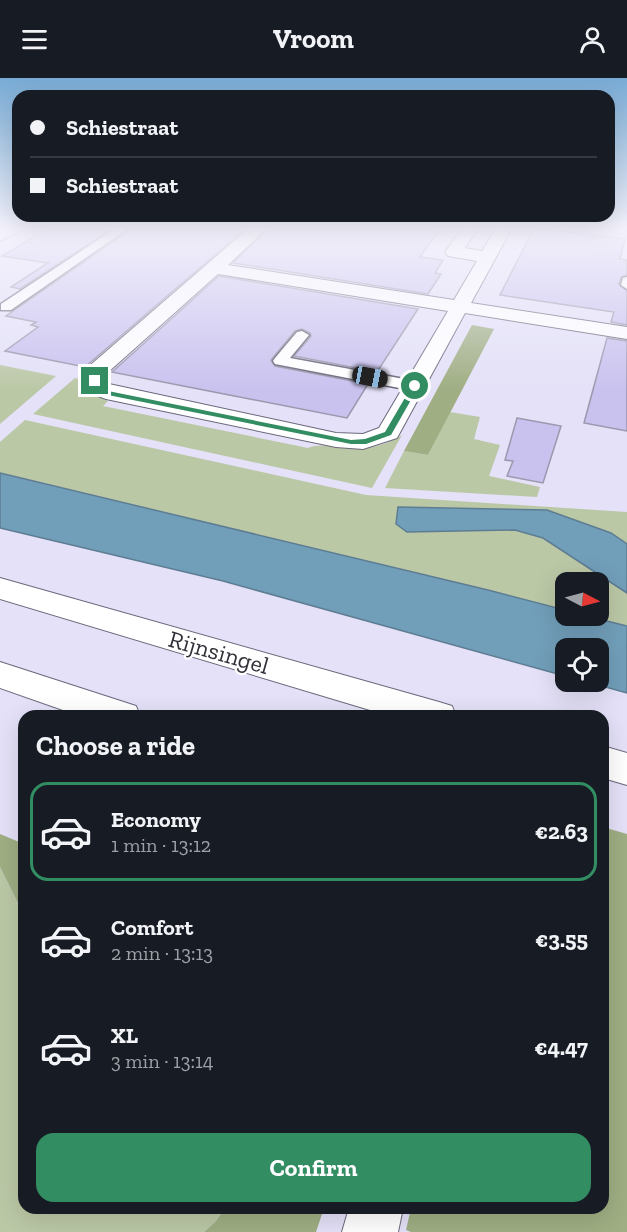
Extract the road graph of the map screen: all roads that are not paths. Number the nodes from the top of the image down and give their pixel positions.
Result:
1 (43, 282) edge
2 (198, 282) edge
3 (301, 282) edge
4 (473, 282) edge
5 (6, 307) dead end
6 (459, 307) junction
7 (627, 333) edge
8 (302, 335) dead end
9 (415, 386) junction
10 (0, 588) edge
11 (0, 675) edge
12 (105, 710) edge
13 (418, 710) edge
14 (609, 764) edge
15 (627, 769) edge
16 (374, 1214) edge
17 (369, 1232) edge

1 - 5 lane
2 - 9 street
3 - 6 street
4 - 6 street
6 - 7 street
6 - 9 street
8 - 9 lane
10 - 13 street, Rijnsingel
11 - 12 street
14 - 15 street
16 - 17 street

